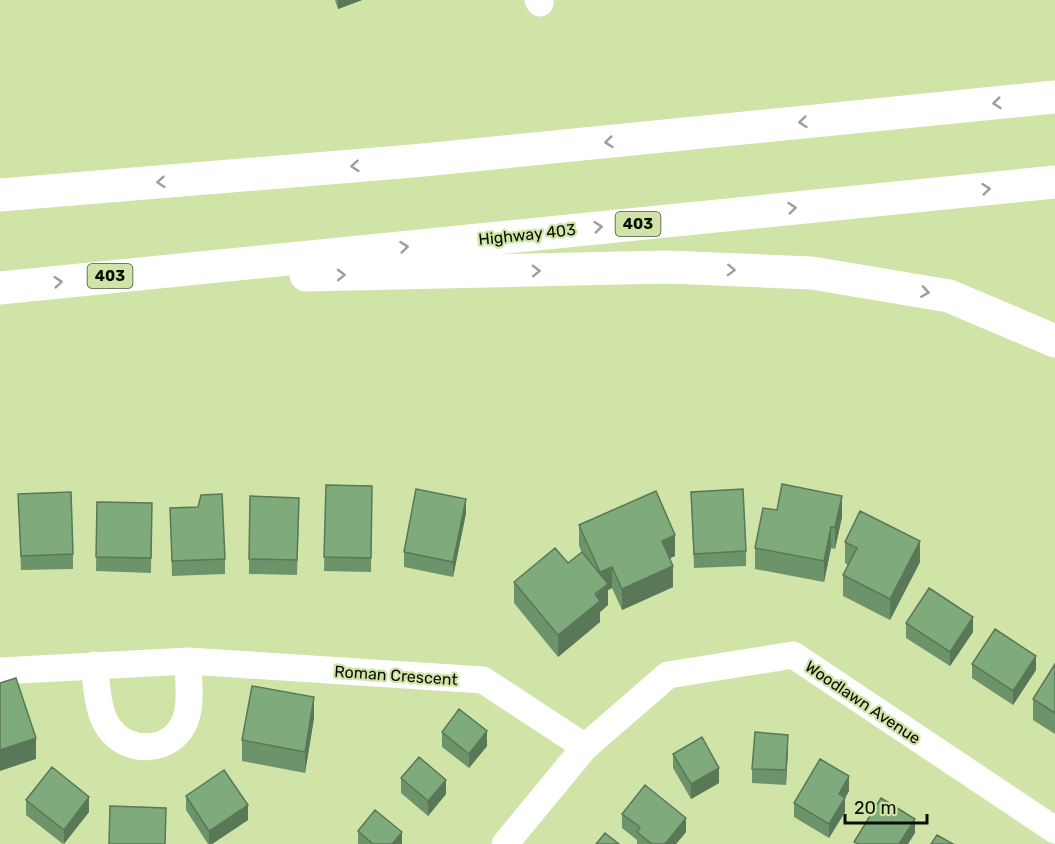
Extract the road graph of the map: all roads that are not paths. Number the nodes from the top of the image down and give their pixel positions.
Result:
1 (1055, 97) edge
2 (1055, 182) edge
3 (0, 195) edge
4 (221, 265) junction
5 (0, 288) edge
6 (1055, 341) edge
7 (188, 661) junction
8 (94, 665) junction
9 (0, 671) edge
10 (585, 747) junction
11 (1051, 834) edge
12 (505, 844) edge

1 -> 3 highway
4 -> 2 highway, Highway 403 / 403
5 -> 4 highway, Highway 403 / 403
4 -> 6 highway
7 - 8 street, Roman Crescent
7 - 8 street
7 - 10 street, Roman Crescent
8 - 9 street, Roman Crescent
10 - 11 street, Woodlawn Avenue
10 - 12 street, Woodlawn Avenue

